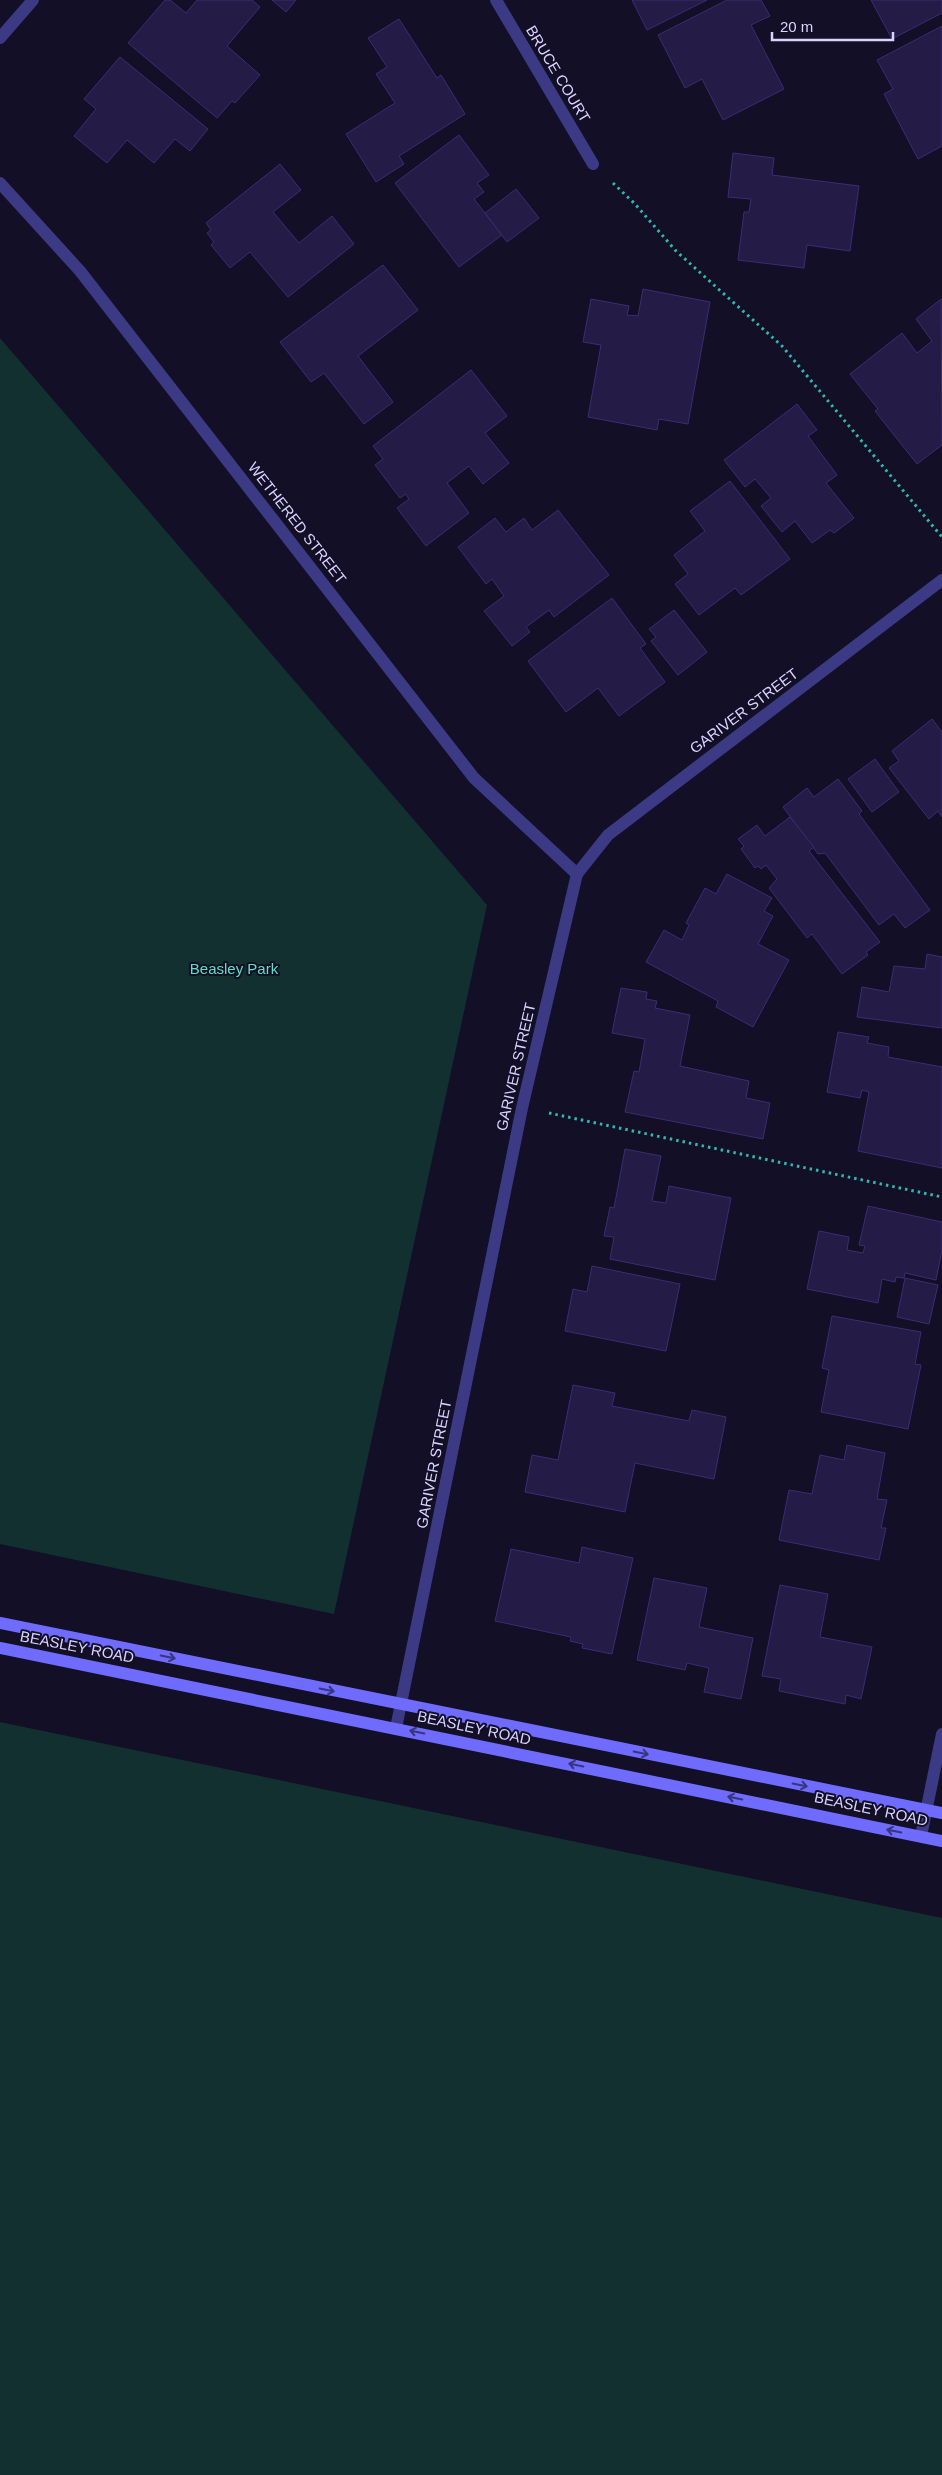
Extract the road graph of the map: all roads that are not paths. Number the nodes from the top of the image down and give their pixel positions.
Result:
1 (33, 0) edge
2 (496, 0) edge
3 (0, 38) edge
4 (593, 164) road end
5 (0, 183) edge
6 (942, 580) edge
7 (577, 874) junction
8 (0, 1622) edge
9 (0, 1648) edge
10 (401, 1705) junction
11 (396, 1728) junction
12 (942, 1734) edge
13 (926, 1810) junction
14 (942, 1813) edge
15 (921, 1836) junction
16 (942, 1840) edge

1 - 3 street
2 - 4 street, BRUCE COURT
5 - 7 street, WETHERED STREET
6 - 7 street, GARIVER STREET
7 - 10 street, GARIVER STREET
8 -> 10 main road, BEASLEY ROAD
9 - 11 main road, BEASLEY ROAD
10 - 11 street, GARIVER STREET
10 -> 13 main road, BEASLEY ROAD
15 -> 11 main road, BEASLEY ROAD
12 - 13 street
13 - 14 main road, BEASLEY ROAD
13 - 15 street
15 - 16 main road, BEASLEY ROAD

